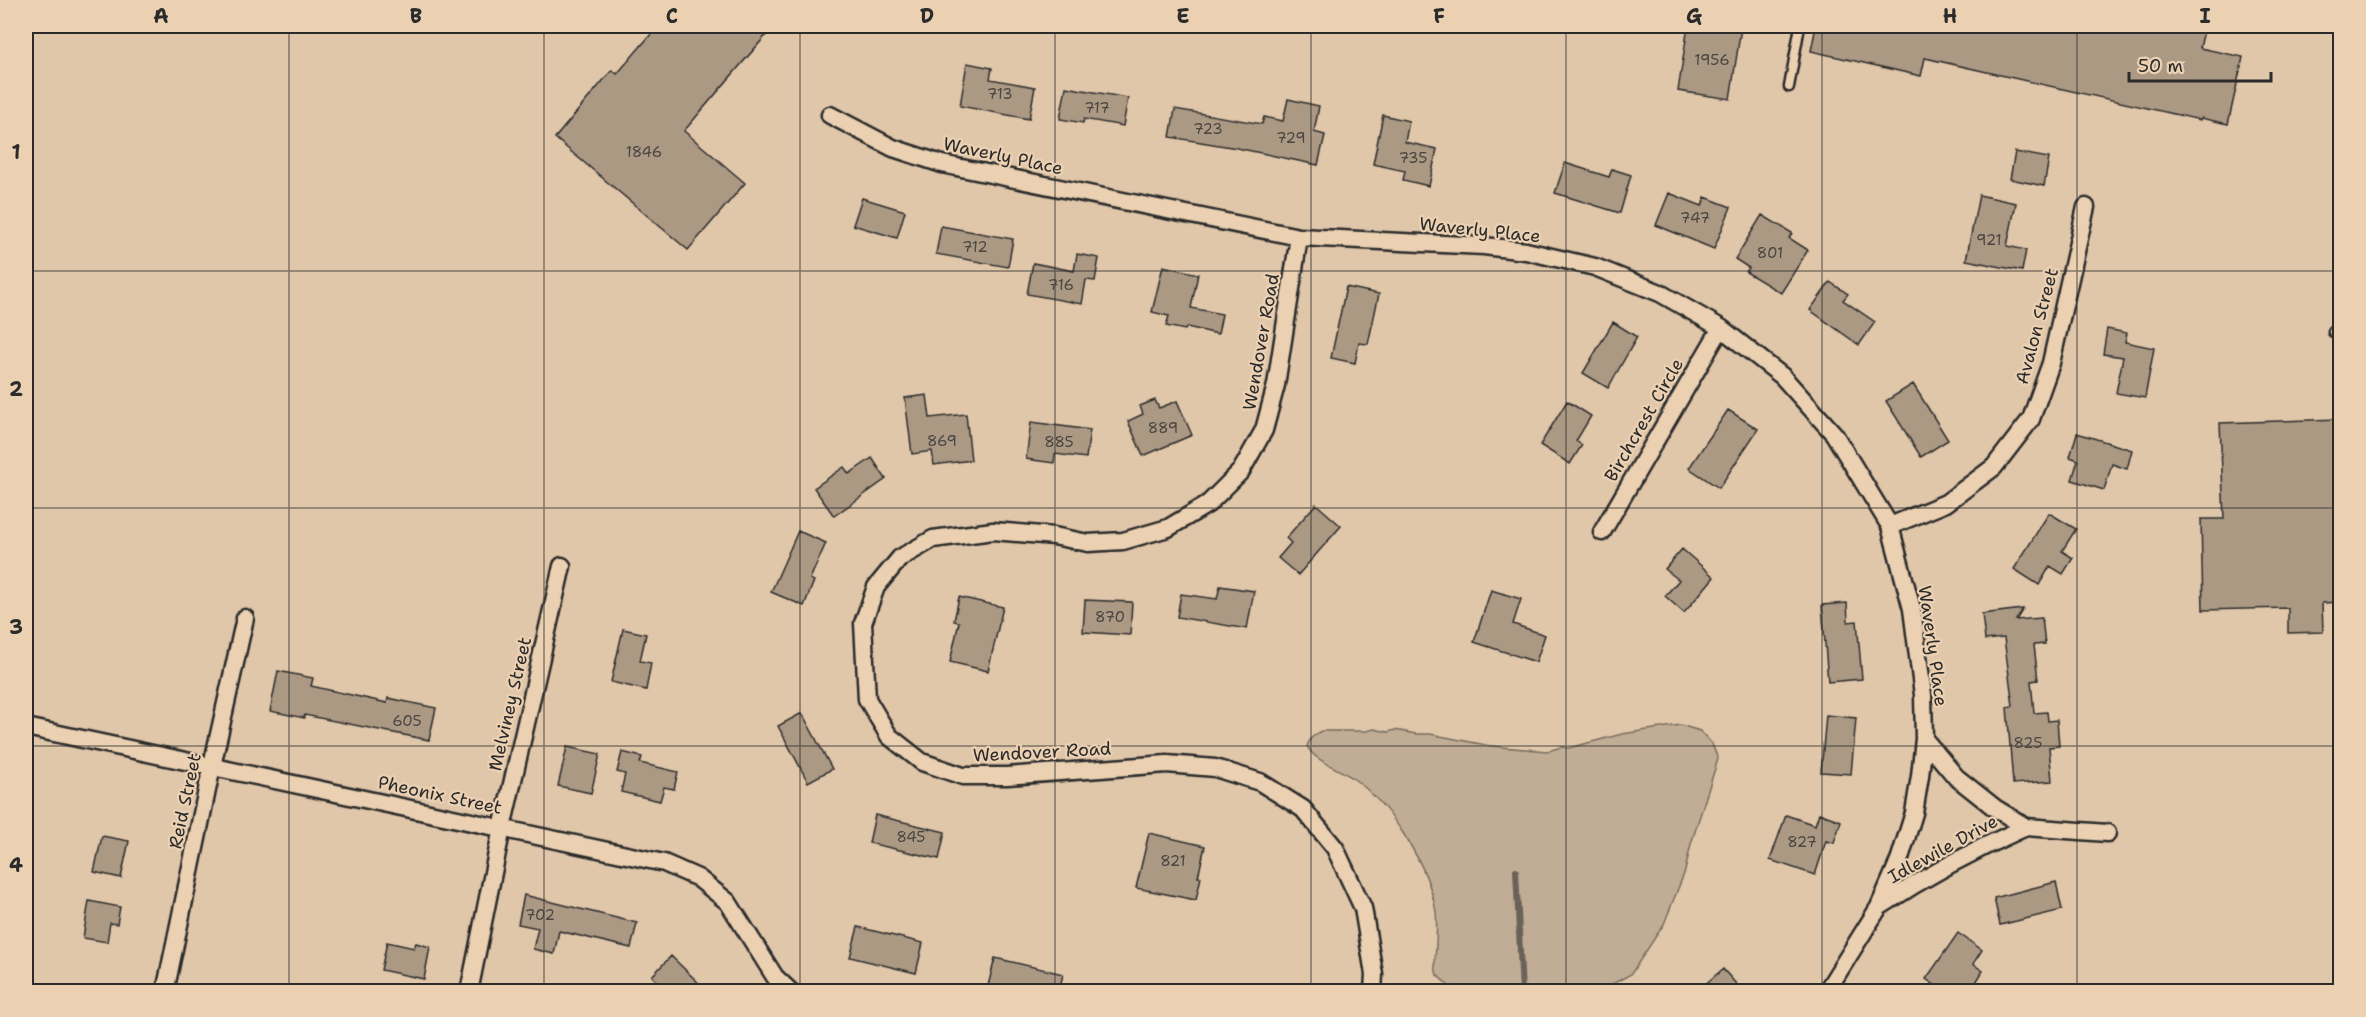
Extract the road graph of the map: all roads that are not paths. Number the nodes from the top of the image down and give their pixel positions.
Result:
1 (1800, 26) edge
2 (1789, 87) dead end
3 (830, 115) dead end
4 (2086, 207) dead end
5 (1299, 237) junction
6 (1721, 328) junction
7 (1890, 526) junction
8 (1602, 532) dead end
9 (562, 566) dead end
10 (245, 618) dead end
11 (26, 727) edge
12 (1924, 739) junction
13 (212, 766) junction
14 (2026, 827) junction
15 (502, 828) junction
16 (2107, 833) dead end
17 (1879, 908) junction
18 (165, 992) edge
19 (469, 992) edge
20 (791, 992) edge
21 (1373, 992) edge
22 (1826, 992) edge

1 - 2 lane
3 - 5 street, Waverly Place
4 - 7 street, Avalon Street
5 - 6 street, Waverly Place
5 - 21 street, Wendover Road
6 - 7 street, Waverly Place
6 - 8 street, Birchcrest Circle
7 - 12 street, Waverly Place
9 - 15 street, Melviney Street
10 - 13 street, Reid Street
11 - 13 street, Pheonix Street
12 - 14 street, Idlewile Drive
12 - 17 street, Waverly Place
13 - 15 street, Pheonix Street
13 - 18 street, Reid Street
14 - 16 street, Idlewile Drive
14 - 17 street, Idlewile Drive
15 - 19 street, Melviney Street
15 - 20 street, Pheonix Street
17 - 22 street, Waverly Place

